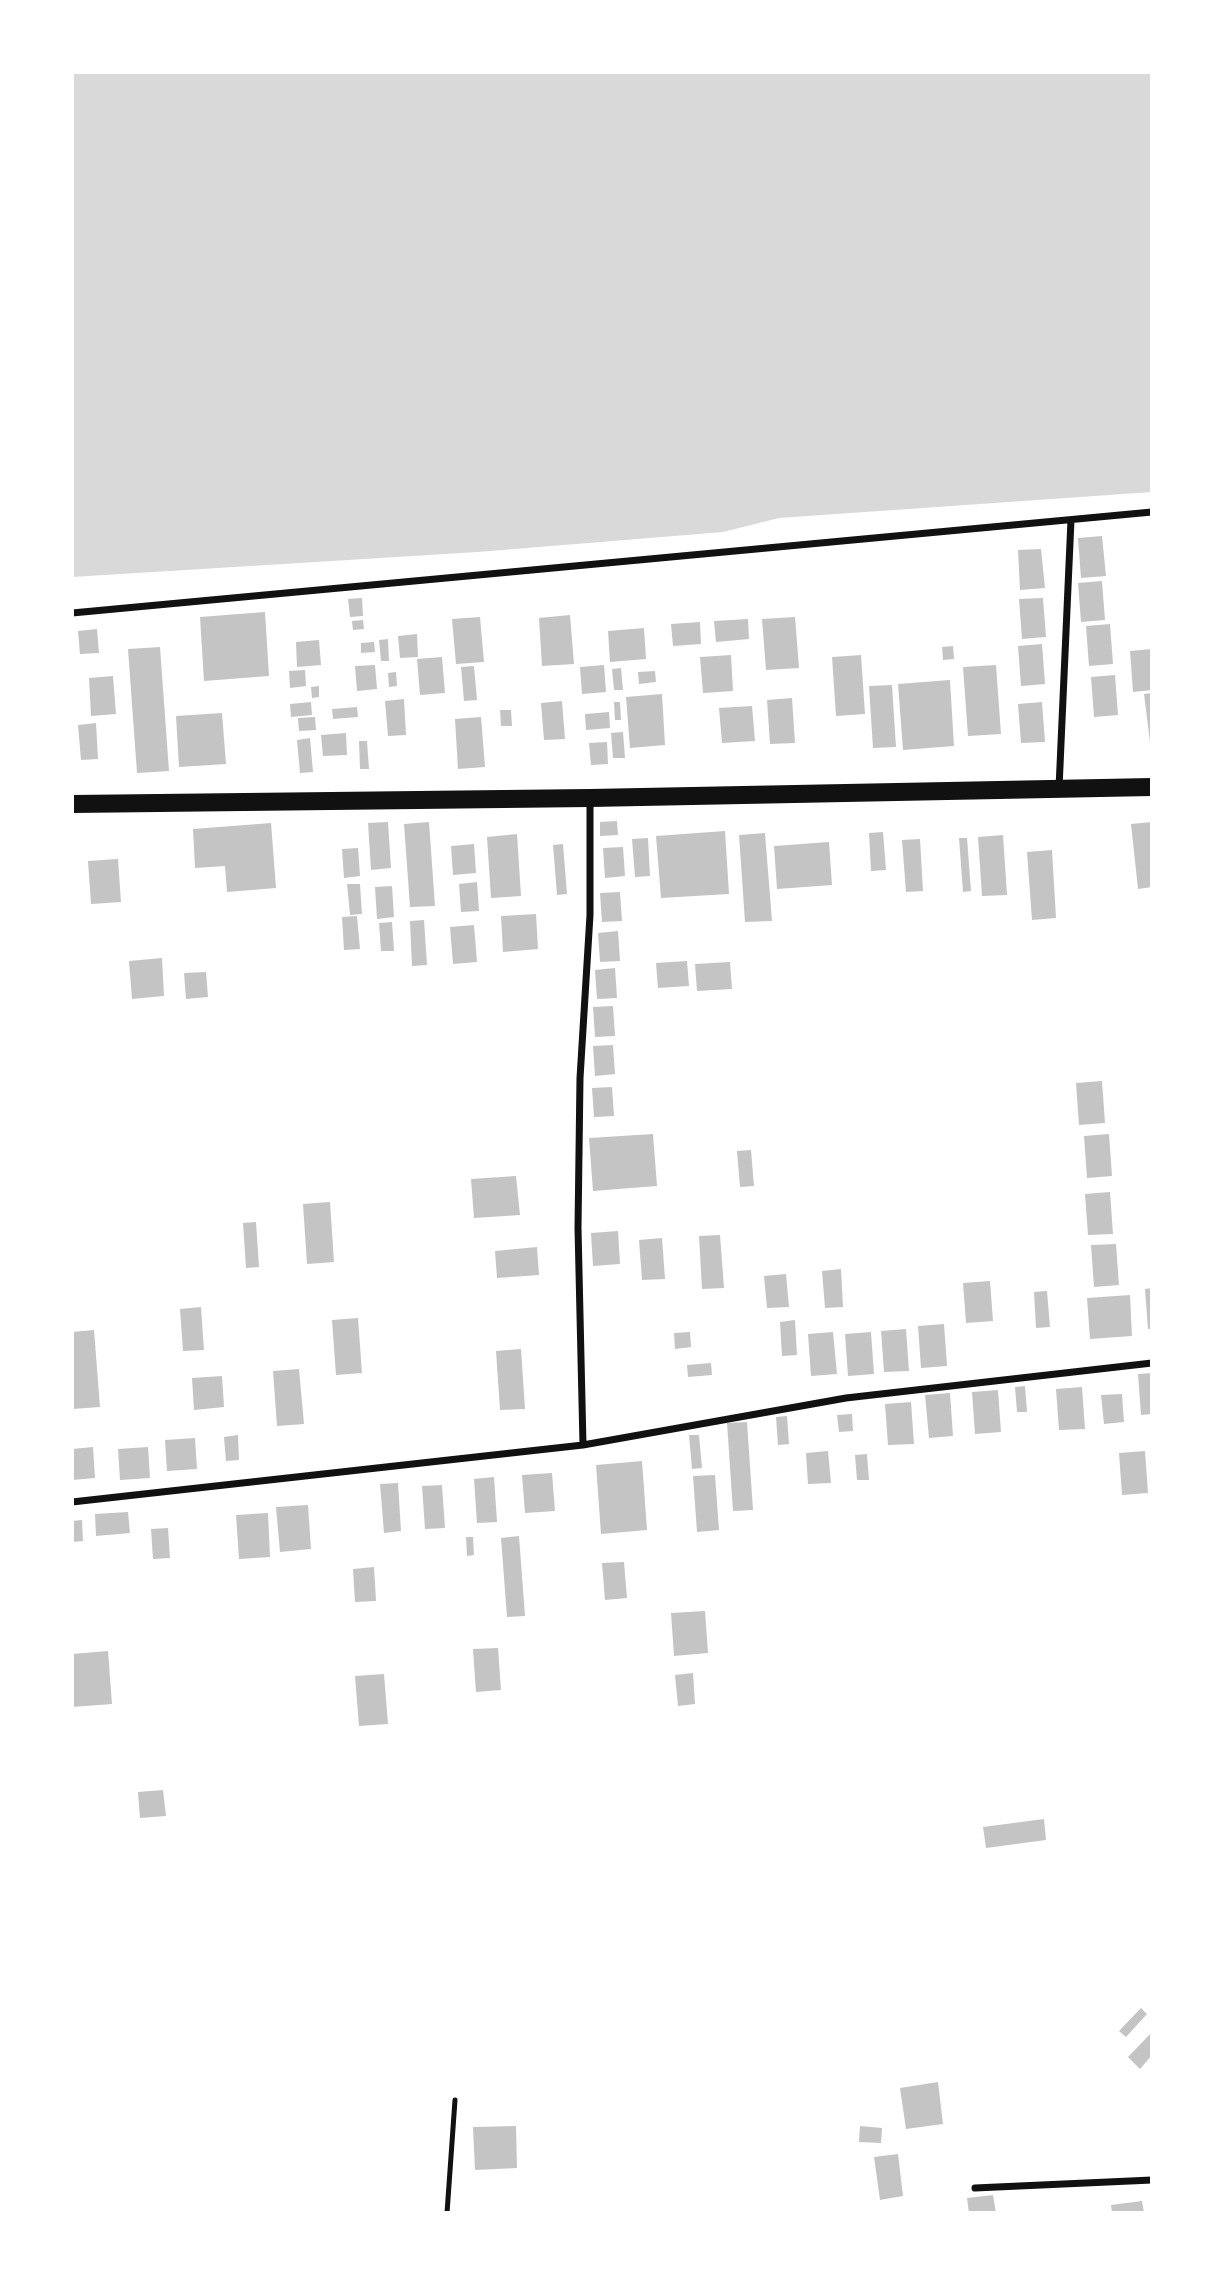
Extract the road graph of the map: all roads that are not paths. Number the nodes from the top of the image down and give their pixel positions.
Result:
1 (1152, 512) edge
2 (1071, 520) junction
3 (72, 613) edge
4 (1152, 787) edge
5 (1059, 789) junction
6 (590, 798) junction
7 (72, 804) edge
8 (1152, 1363) edge
9 (583, 1444) junction
10 (72, 1502) edge
11 (455, 2100) dead end
12 (1152, 2180) edge
13 (975, 2188) dead end
14 (447, 2213) edge

1 - 2 street
2 - 3 street
2 - 5 street
4 - 5 main road
5 - 6 main road
6 - 7 main road
6 - 9 street
8 - 9 street
9 - 10 street
11 - 14 lane
12 - 13 street

